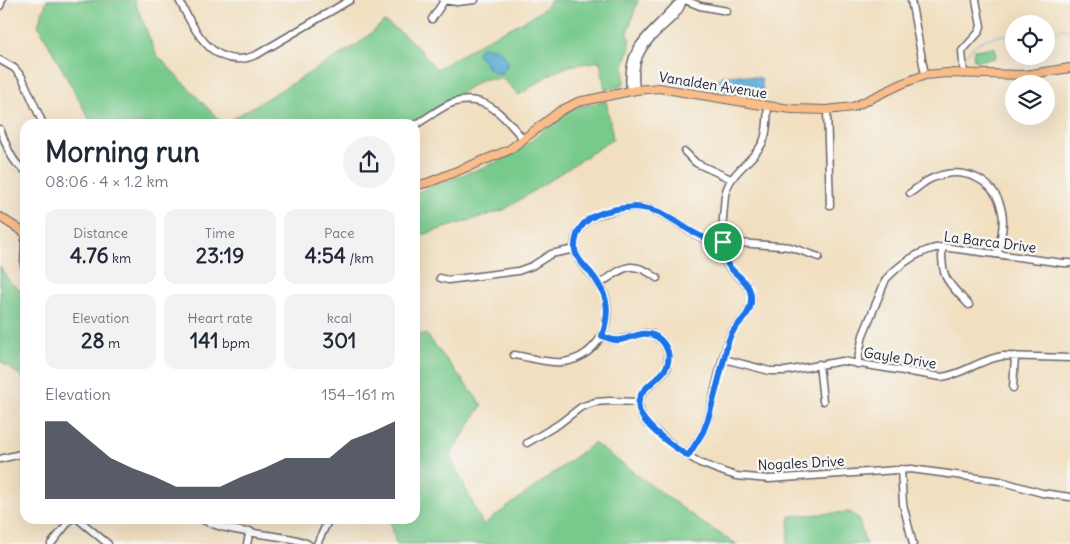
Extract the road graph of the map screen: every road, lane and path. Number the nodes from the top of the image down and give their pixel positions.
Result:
1 (2, 0) edge
2 (179, 0) edge
3 (350, 0) edge
4 (443, 0) edge
5 (475, 0) edge
6 (683, 0) edge
7 (911, 0) edge
8 (976, 0) edge
9 (0, 6) edge
10 (727, 11) dead end
11 (432, 19) dead end
12 (0, 60) edge
13 (1070, 68) edge
14 (964, 74) junction
15 (925, 75) junction
16 (633, 90) junction
17 (768, 106) junction
18 (827, 110) junction
19 (41, 119) edge
20 (420, 122) edge
21 (0, 129) edge
22 (523, 140) junction
23 (684, 152) dead end
24 (20, 167) edge
25 (731, 179) junction
26 (420, 185) edge
27 (910, 193) dead end
28 (830, 205) dead end
29 (0, 217) edge
30 (20, 230) edge
31 (723, 242) junction
32 (942, 247) junction
33 (575, 249) junction
34 (998, 254) junction
35 (819, 257) dead end
36 (1070, 263) edge
37 (440, 278) dead end
38 (657, 278) dead end
39 (600, 284) junction
40 (969, 305) dead end
41 (602, 336) junction
42 (514, 355) dead end
43 (1015, 356) junction
44 (1070, 358) edge
45 (724, 359) junction
46 (818, 364) junction
47 (857, 364) junction
48 (1013, 388) dead end
49 (823, 401) dead end
50 (638, 402) junction
51 (527, 443) dead end
52 (20, 454) edge
53 (688, 456) junction
54 (0, 459) edge
55 (901, 469) junction
56 (1070, 497) edge
57 (67, 524) edge
58 (84, 524) edge
59 (214, 524) edge
60 (326, 524) edge
61 (250, 531) junction
62 (51, 544) edge
63 (108, 544) edge
64 (248, 544) edge
65 (308, 544) edge
66 (317, 544) edge
67 (913, 544) edge

1 - 9 street
2 - 3 street
4 - 5 street
4 - 11 street
6 - 10 street
6 - 16 street
7 - 15 street
8 - 14 street
12 - 19 street
13 - 14 main road, Vanalden Avenue
14 - 15 main road, Vanalden Avenue
15 - 18 main road, Vanalden Avenue
16 - 17 main road, Vanalden Avenue
16 - 22 main road, Vanalden Avenue
17 - 18 main road, Vanalden Avenue
17 - 25 street
18 - 28 street
20 - 22 street
21 - 24 street
22 - 26 main road, Vanalden Avenue
23 - 25 street
25 - 31 street
27 - 34 street
29 - 30 main road
31 - 33 street
31 - 35 street
31 - 45 street
32 - 34 street, La Barca Drive
32 - 40 street
32 - 47 street, La Barca Drive
33 - 37 street
33 - 39 street
34 - 36 street, La Barca Drive
38 - 39 street
39 - 41 street
41 - 42 street
41 - 50 street
43 - 44 street, Gayle Drive
43 - 47 street, Gayle Drive
43 - 48 street
45 - 46 street, Gayle Drive
45 - 53 street
46 - 47 street, Gayle Drive
46 - 49 street
50 - 51 street
50 - 53 street, Nogales Drive
52 - 54 street
53 - 55 street, Nogales Drive
55 - 56 street, Nogales Drive
55 - 67 street
57 - 62 street
58 - 63 street
59 - 61 street
60 - 66 street
61 - 64 street
61 - 65 street

